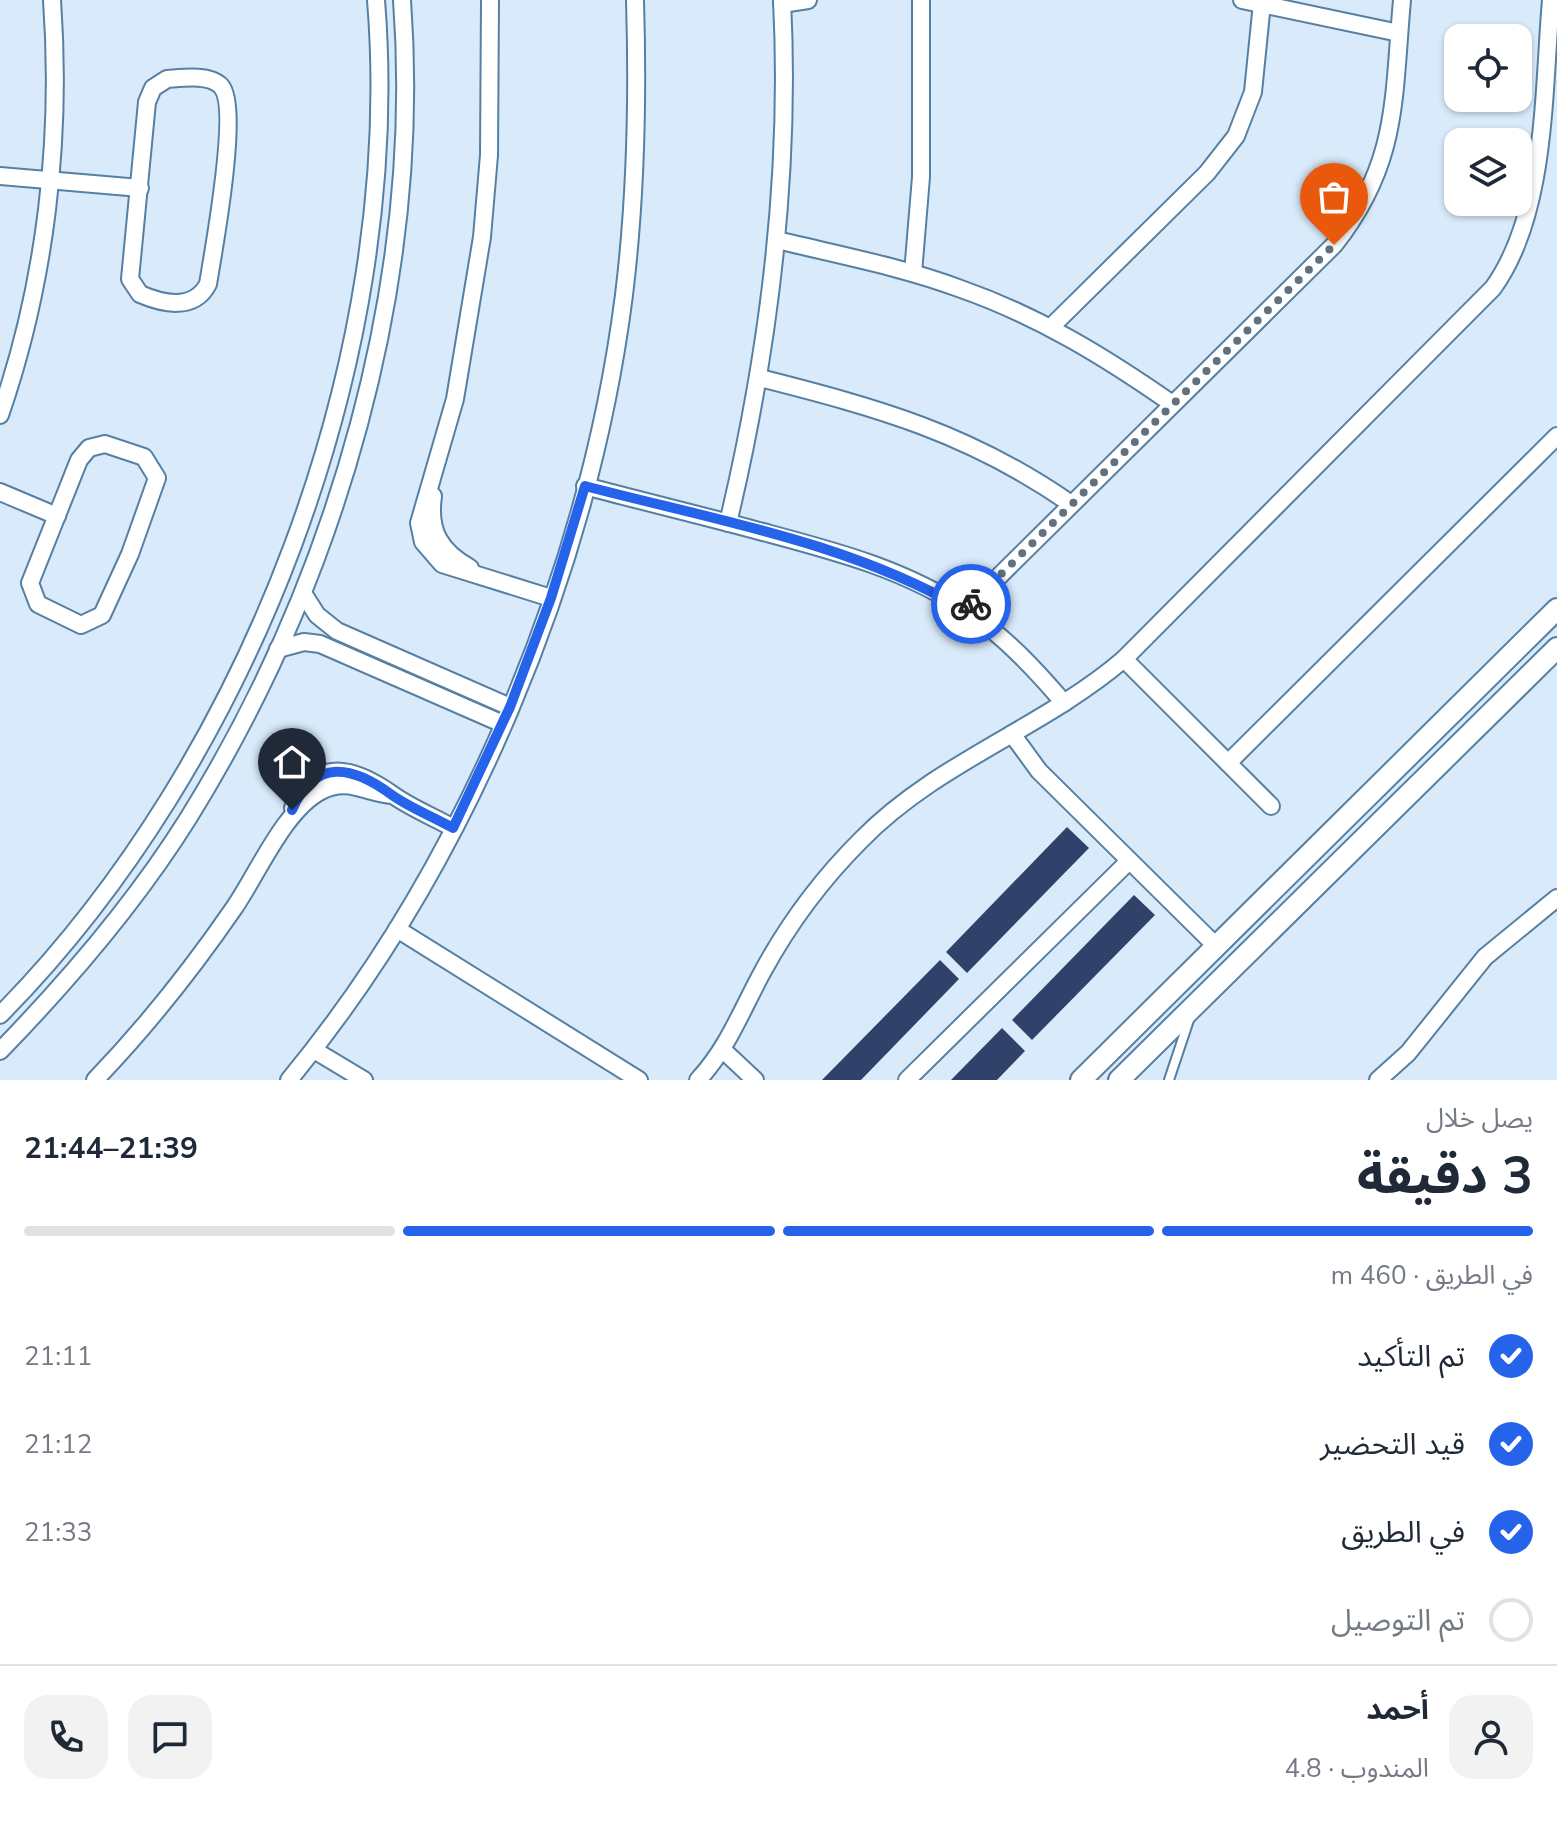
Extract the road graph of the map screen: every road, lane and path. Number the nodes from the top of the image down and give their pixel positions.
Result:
1 (52, 0) edge
2 (367, 0) edge
3 (402, 0) edge
4 (490, 0) edge
5 (635, 0) edge
6 (808, 0) edge
7 (921, 0) edge
8 (1242, 0) edge
9 (1402, 0) edge
10 (1551, 0) edge
11 (782, 2) edge
12 (1262, 3) junction
13 (376, 8) edge
14 (1399, 33) junction
15 (1552, 55) edge
16 (0, 176) edge
17 (50, 180) junction
18 (140, 188) junction
19 (777, 240) junction
20 (913, 273) junction
21 (1051, 327) junction
22 (760, 378) junction
23 (1171, 403) junction
24 (0, 415) edge
25 (1557, 436) edge
26 (585, 486) junction
27 (0, 492) edge
28 (1071, 504) junction
29 (57, 516) junction
30 (728, 523) junction
31 (303, 593) junction
32 (551, 598) junction
33 (1557, 609) edge
34 (965, 610) junction
35 (1557, 648) edge
36 (278, 649) junction
37 (400, 659) junction
38 (1124, 659) junction
39 (393, 675) junction
40 (1488, 678) junction
41 (1064, 703) junction
42 (510, 707) junction
43 (503, 724) junction
44 (1012, 734) junction
45 (1451, 753) junction
46 (1228, 763) junction
47 (1271, 806) dead end
48 (453, 828) junction
49 (1128, 862) junction
50 (1557, 898) edge
51 (397, 929) junction
52 (1216, 946) junction
53 (1195, 1005) junction
54 (0, 1015) edge
55 (314, 1050) junction
56 (723, 1050) junction
57 (0, 1051) edge
58 (95, 1080) edge
59 (289, 1080) edge
60 (364, 1080) edge
61 (639, 1080) edge
62 (698, 1080) edge
63 (755, 1080) edge
64 (907, 1080) edge
65 (1081, 1080) edge
66 (1119, 1080) edge
67 (1169, 1080) edge
68 (1378, 1080) edge

1 - 17 street
2 - 13 street
3 - 31 street
4 - 32 street
5 - 26 street
6 - 11 street
7 - 20 street
8 - 12 street
9 - 14 street
10 - 15 street
11 - 19 street
12 - 14 street
12 - 21 street
13 - 54 street
14 - 23 street
15 - 38 street
16 - 17 street
17 - 18 street
17 - 24 street
18 - 18 street
19 - 20 street
19 - 22 street
20 - 21 street
21 - 23 street
22 - 28 street
22 - 30 street
23 - 28 street
25 - 46 street
26 - 30 street
26 - 32 street
27 - 29 street
28 - 34 street
29 - 29 street
30 - 34 street
31 - 36 street
31 - 37 street
32 - 42 street
33 - 40 street
34 - 41 street
35 - 45 street
36 - 39 street
36 - 57 street
37 - 39 street
37 - 42 street
38 - 41 street
38 - 46 street
39 - 43 street
40 - 45 street
40 - 52 street
41 - 44 street
42 - 43 street
43 - 48 street
44 - 49 street
44 - 56 street
45 - 53 street
46 - 47 street
48 - 51 street
48 - 58 street
49 - 52 street
49 - 64 street
50 - 68 street
51 - 55 street
51 - 61 street
52 - 65 street
53 - 66 street
53 - 67 lane
55 - 59 street
55 - 60 street
56 - 62 street
56 - 63 street

